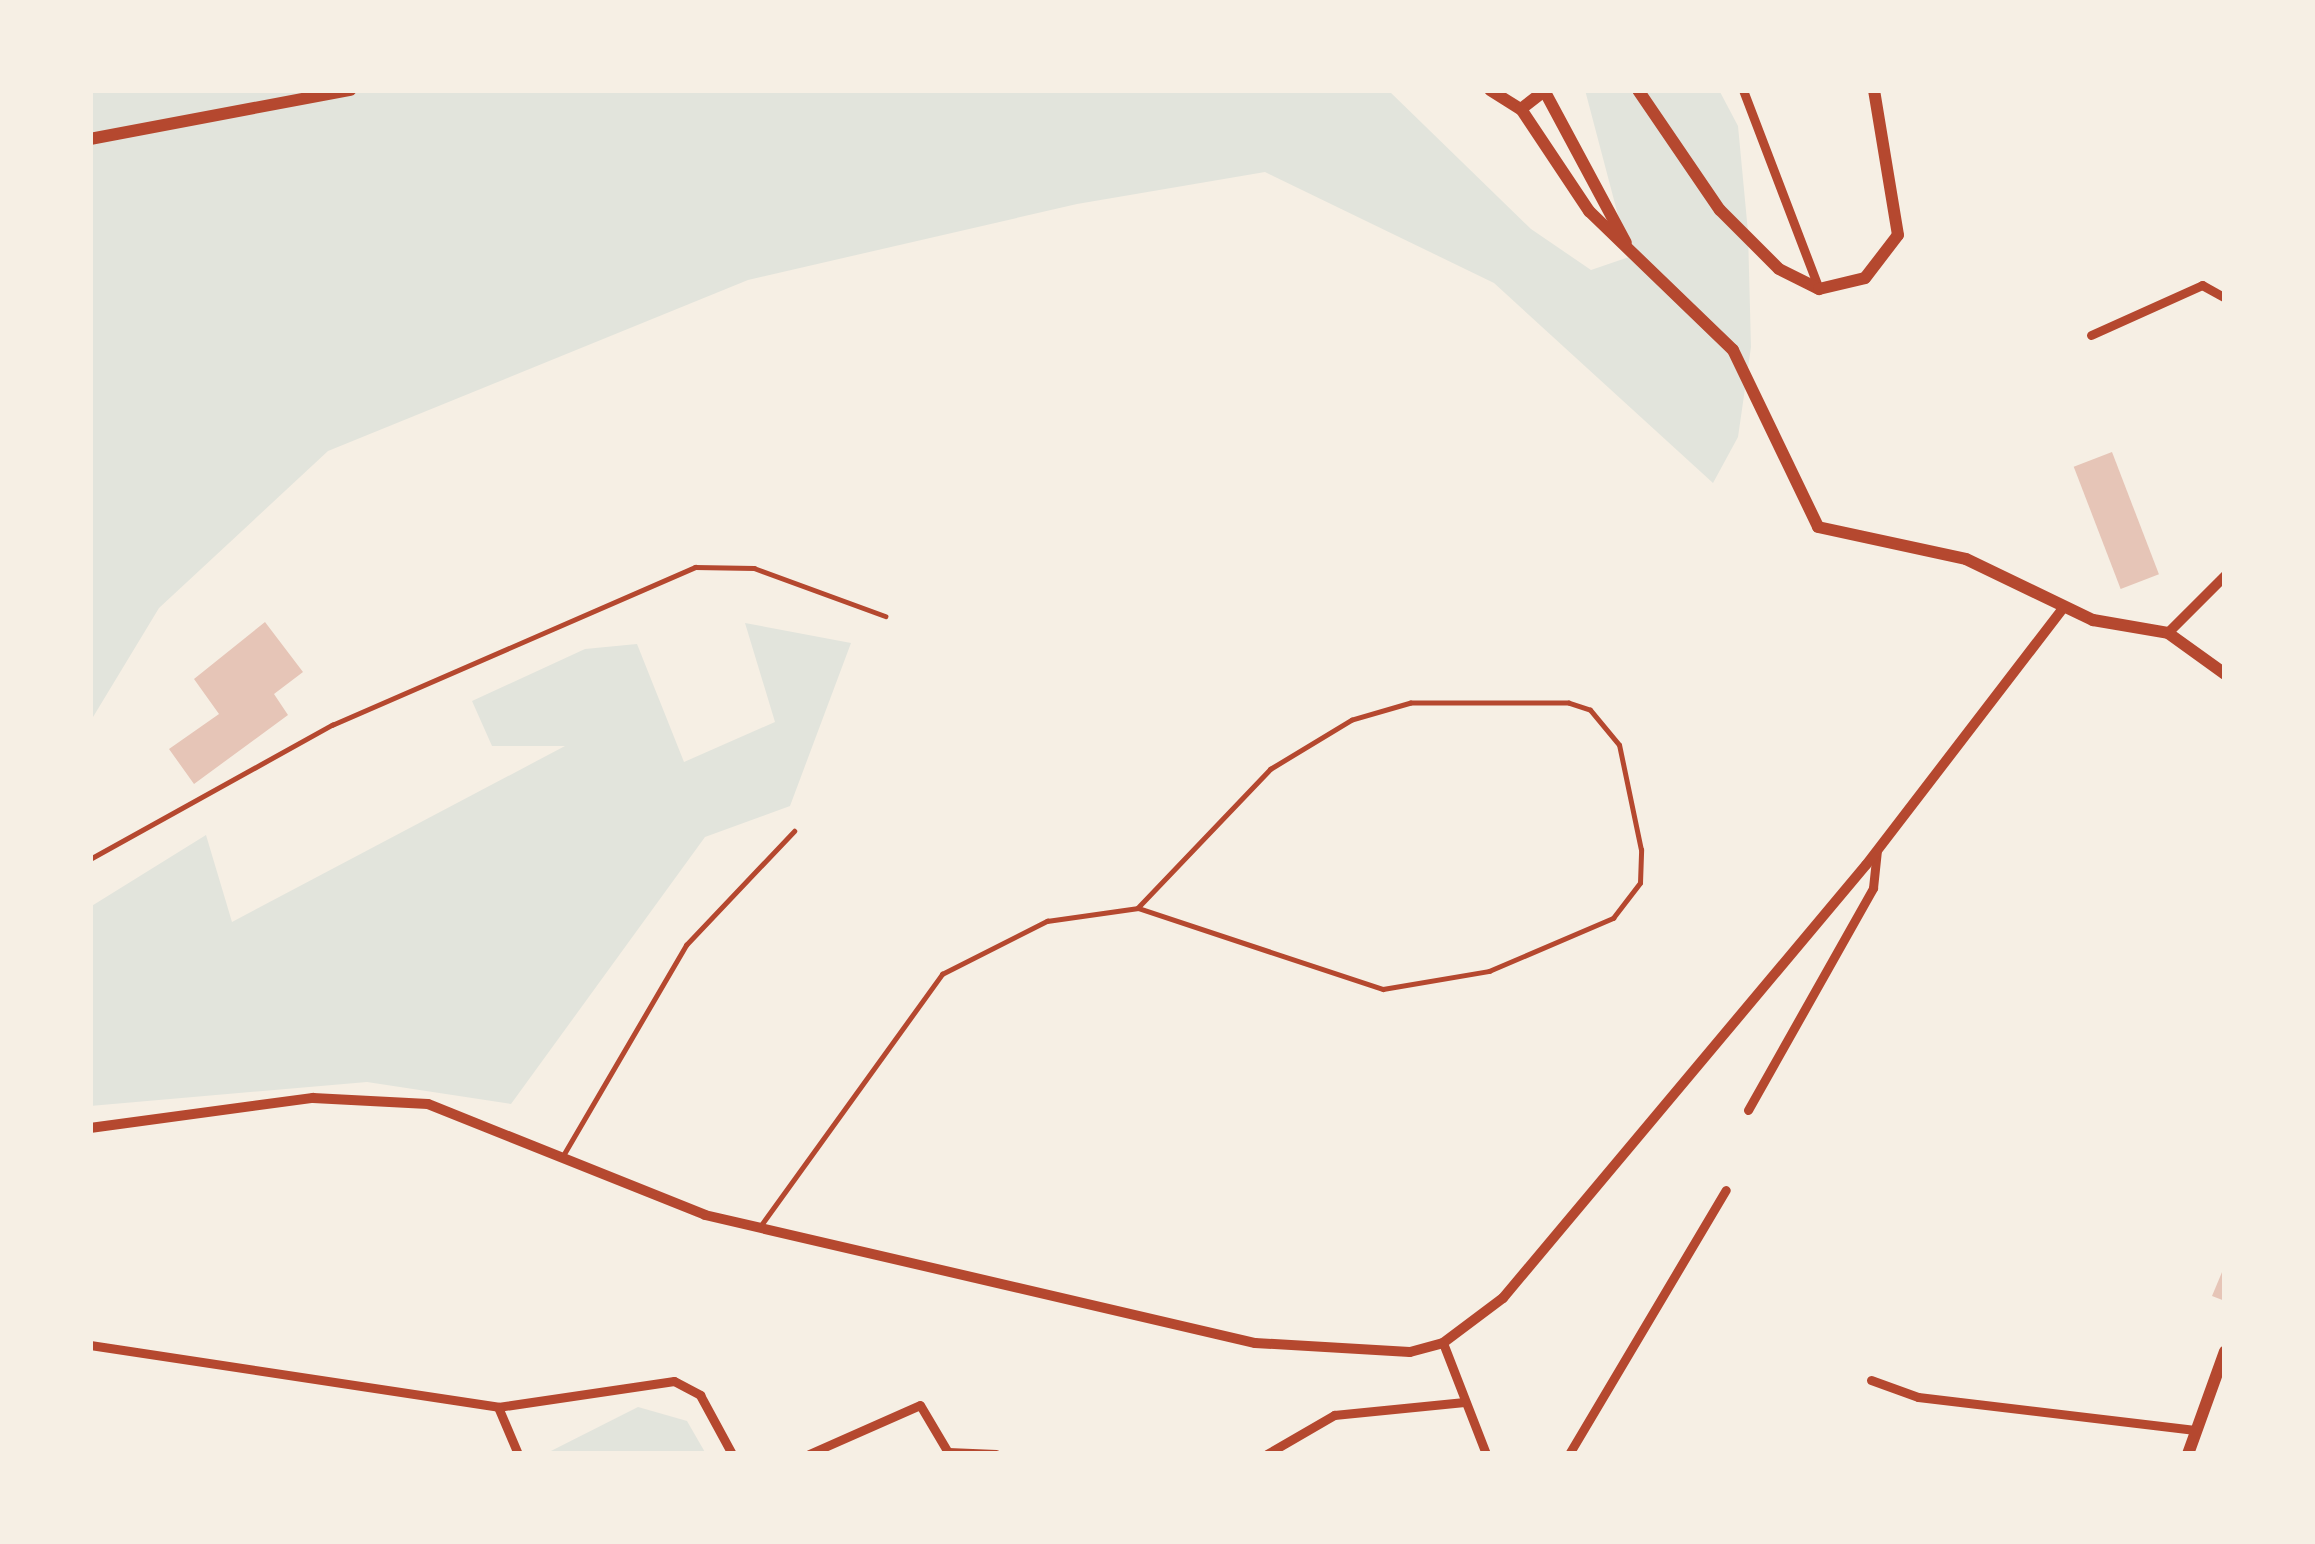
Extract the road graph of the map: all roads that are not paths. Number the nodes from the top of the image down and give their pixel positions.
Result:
1 (350, 90) edge
2 (1490, 90) edge
3 (1638, 90) edge
4 (1743, 90) edge
5 (1874, 90) edge
6 (1545, 91) edge
7 (1521, 109) junction
8 (90, 139) edge
9 (1629, 250) junction
10 (1820, 289) junction
11 (2225, 298) edge
12 (2091, 335) dead end
13 (2225, 576) edge
14 (2063, 608) junction
15 (885, 616) dead end
16 (2168, 633) junction
17 (2225, 674) edge
18 (794, 831) dead end
19 (1876, 851) junction
20 (90, 859) edge
21 (1138, 908) junction
22 (1748, 1110) dead end
23 (90, 1128) edge
24 (561, 1159) junction
25 (1726, 1190) dead end
26 (759, 1228) junction
27 (1443, 1343) junction
28 (90, 1345) edge
29 (2225, 1351) edge
30 (1871, 1380) dead end
31 (1464, 1402) junction
32 (498, 1408) junction
33 (2195, 1430) junction
34 (948, 1453) edge
35 (518, 1454) edge
36 (732, 1454) edge
37 (809, 1454) edge
38 (996, 1454) edge
39 (1267, 1454) edge
40 (1486, 1454) edge
41 (1569, 1454) edge
42 (2188, 1454) edge

1 - 8 main road
2 - 7 main road
3 - 10 main road
4 - 10 street
5 - 10 main road
6 - 7 main road
6 - 9 main road
7 - 9 main road
9 - 14 main road
11 - 12 street
13 - 16 street
14 - 16 main road
14 - 19 street
15 - 20 lane
16 - 17 main road
18 - 24 lane
19 - 22 street
19 - 27 street
21 - 21 lane
21 - 26 lane
23 - 24 street
24 - 26 street
25 - 41 street
26 - 27 street
27 - 31 street
28 - 32 street
29 - 33 main road
30 - 33 street
31 - 39 street
31 - 40 street
32 - 35 street
32 - 36 street
33 - 42 main road
34 - 37 street
34 - 38 street

